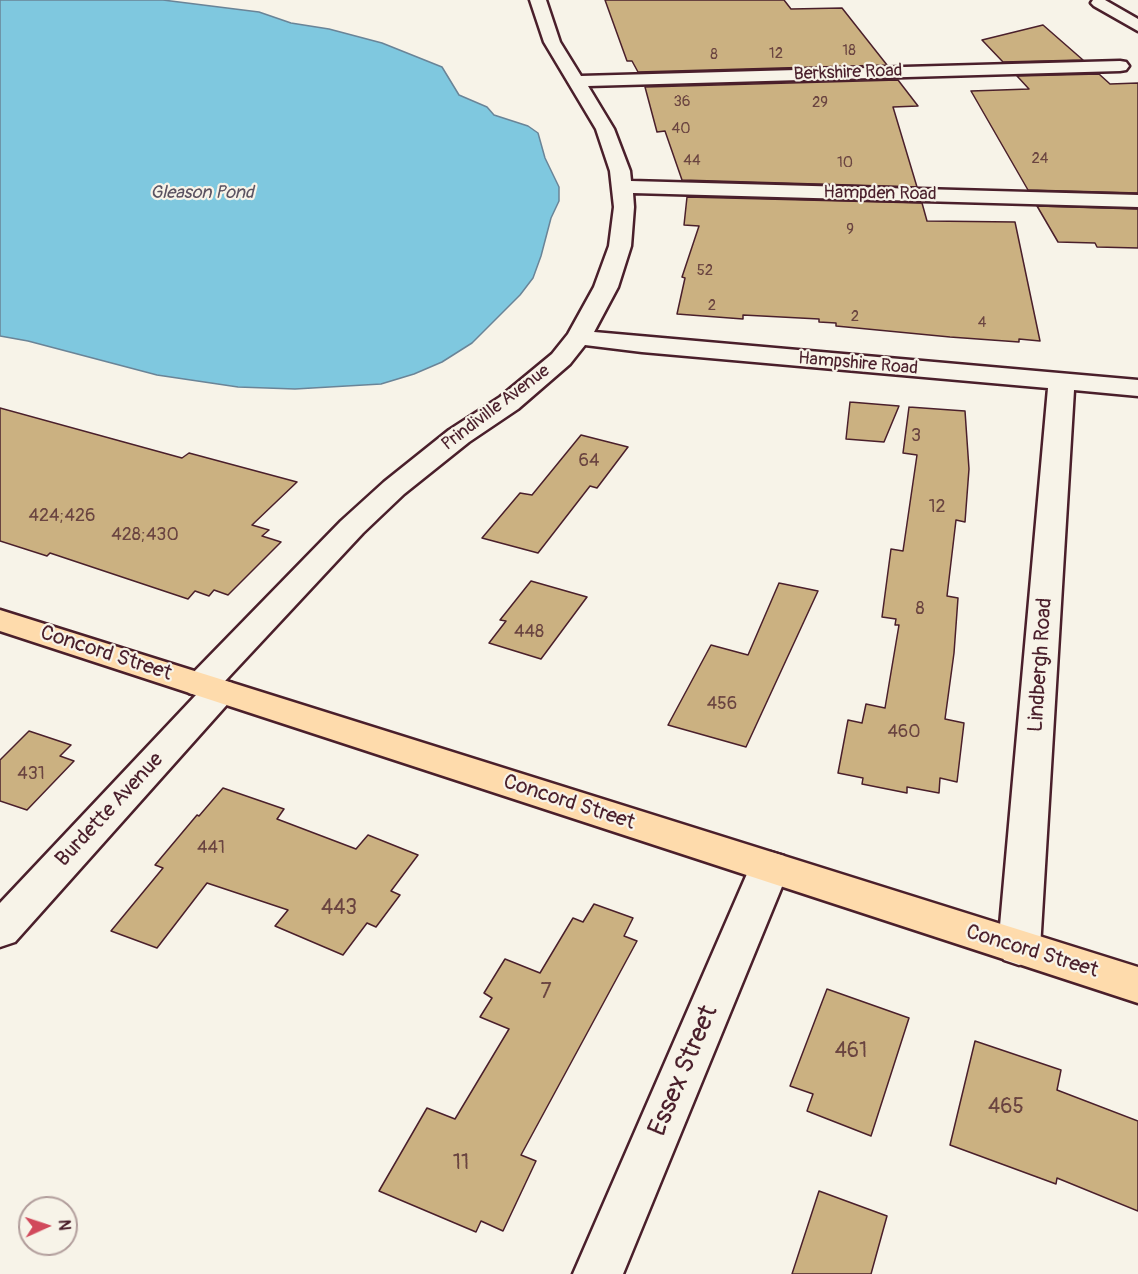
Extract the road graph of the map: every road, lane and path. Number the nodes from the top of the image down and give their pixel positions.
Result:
1 (538, 0) edge
2 (1099, 3) dead end
3 (1138, 26) edge
4 (1120, 66) dead end
5 (576, 81) junction
6 (623, 187) junction
7 (1138, 201) edge
8 (579, 337) junction
9 (1062, 381) junction
10 (1138, 388) edge
11 (0, 620) edge
12 (210, 688) junction
13 (770, 867) junction
14 (0, 930) edge
15 (1019, 948) junction
16 (1138, 985) edge
17 (598, 1274) edge

1 - 5 street, Prindiville Avenue
2 - 3 street
4 - 5 street, Berkshire Road
5 - 6 street, Prindiville Avenue
6 - 7 street, Hampden Road
6 - 8 street, Prindiville Avenue
8 - 9 street, Hampshire Road
8 - 12 street, Prindiville Avenue
9 - 10 street, Hampshire Road
9 - 15 street, Lindbergh Road
11 - 12 main road, Concord Street
12 - 13 main road, Concord Street
12 - 14 street, Burdette Avenue
13 - 15 main road, Concord Street
13 - 17 street, Essex Street
15 - 16 main road, Concord Street

